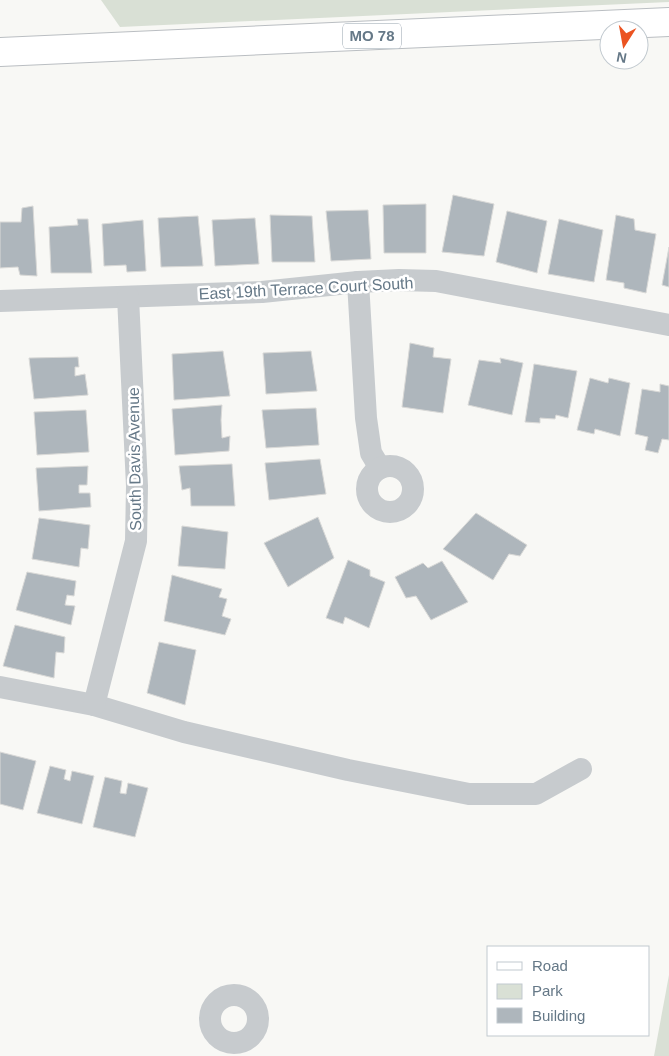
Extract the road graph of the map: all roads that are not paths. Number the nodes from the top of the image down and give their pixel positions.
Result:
1 (669, 22) edge
2 (0, 52) edge
3 (358, 282) junction
4 (128, 297) junction
5 (0, 301) edge
6 (669, 325) edge
7 (380, 468) dead end
8 (0, 687) edge
9 (94, 706) junction
10 (581, 769) dead end

1 - 2 main road, MO 78
3 - 4 street, East 19th Terrace Court South
3 - 6 street, East 19th Terrace Court South
3 - 7 street
4 - 5 street, East 19th Terrace Court South
4 - 9 street, South Davis Avenue
8 - 9 street
9 - 10 street

